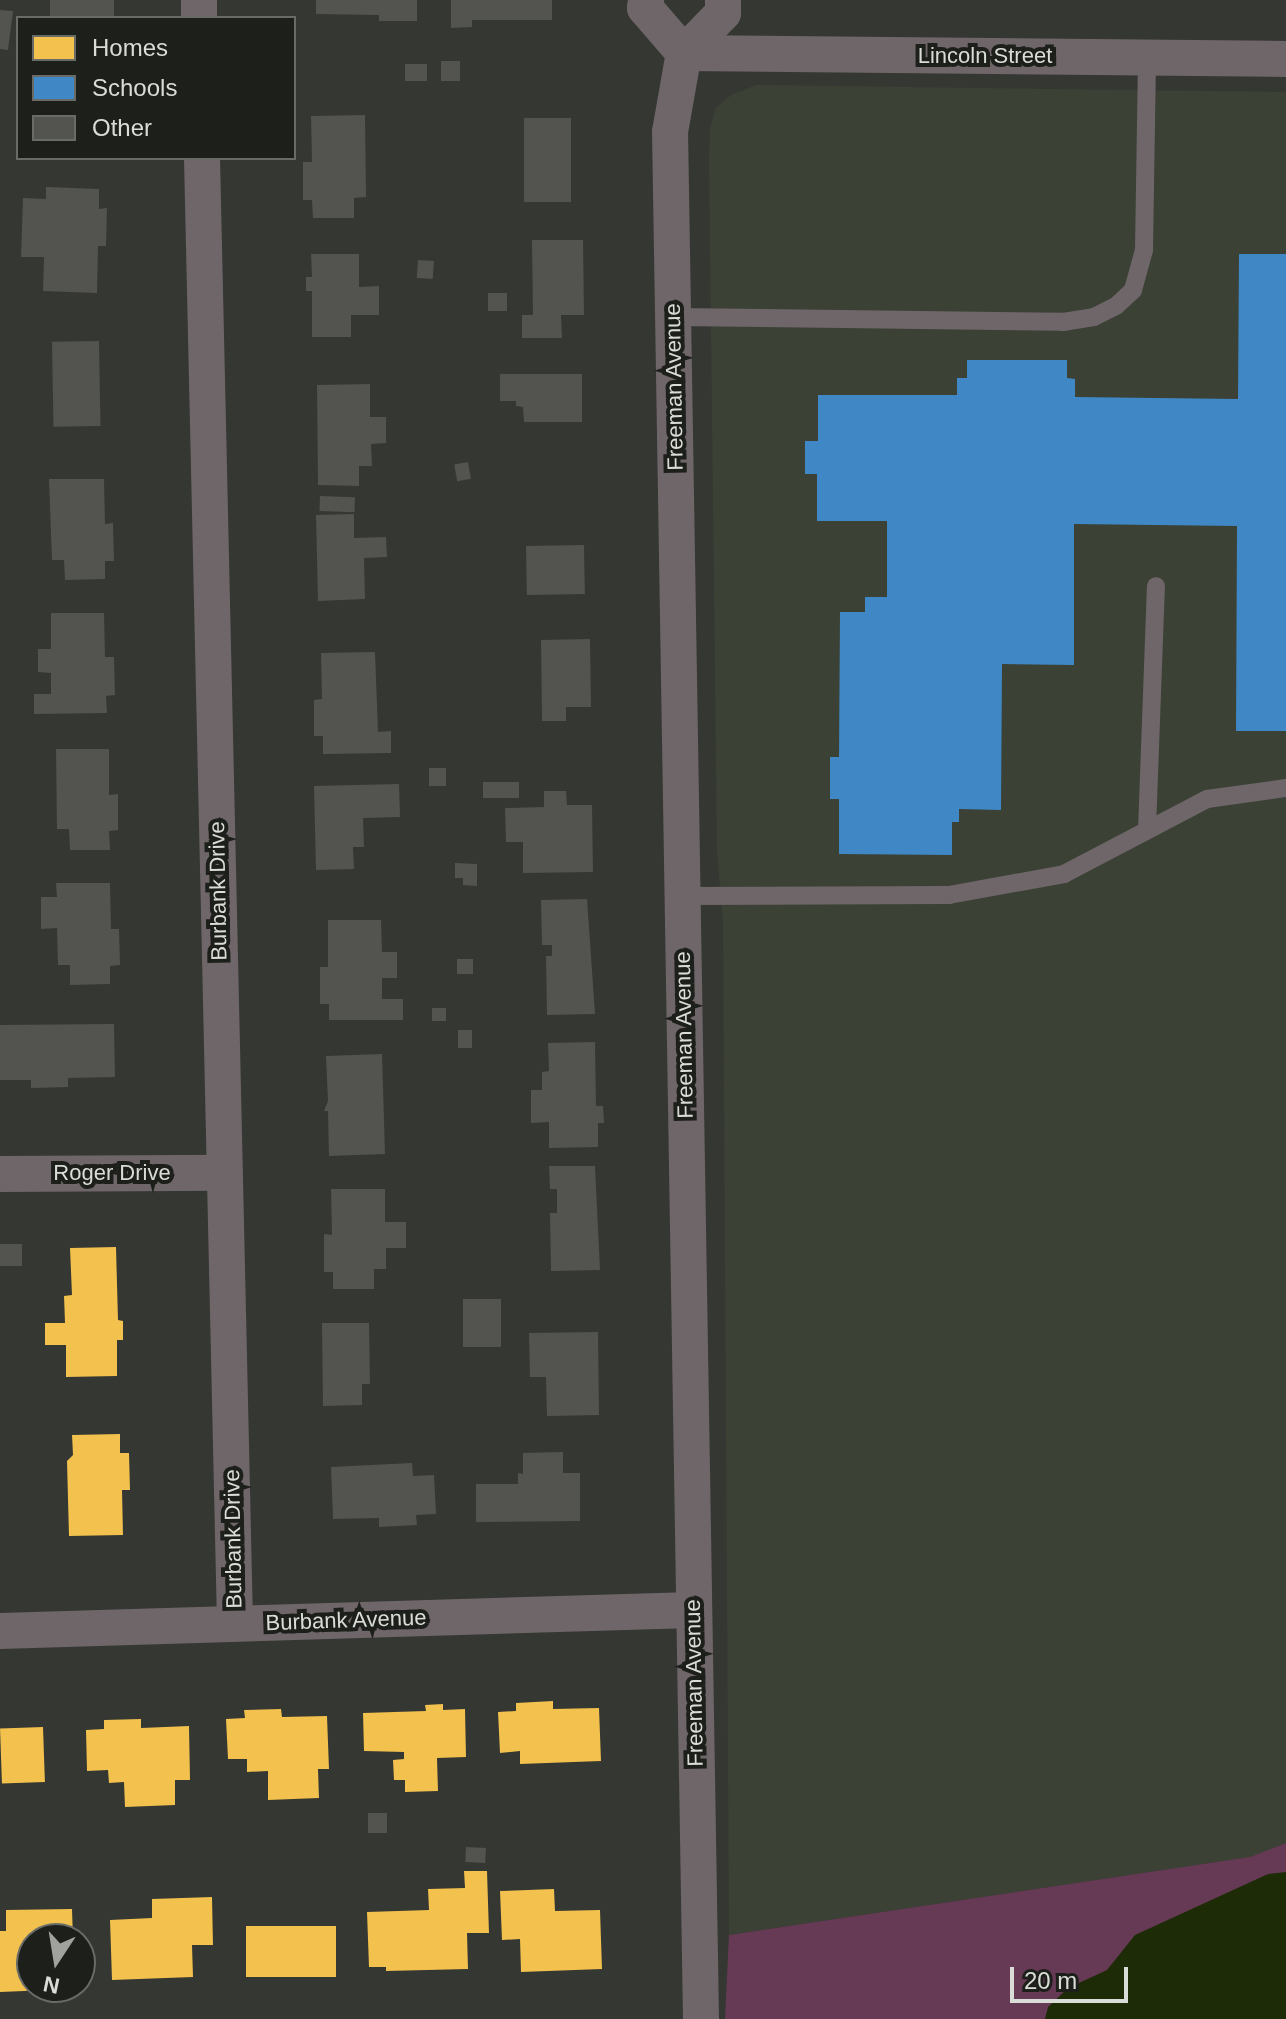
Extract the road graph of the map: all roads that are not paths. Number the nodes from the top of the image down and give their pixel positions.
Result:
1 (646, 0) edge
2 (723, 0) edge
3 (684, 53) junction
4 (1147, 56) junction
5 (1283, 61) edge
6 (202, 160) edge
7 (673, 317) junction
8 (1156, 586) dead end
9 (1286, 788) edge
10 (1147, 830) junction
11 (682, 896) junction
12 (224, 1173) junction
13 (0, 1174) edge
14 (693, 1610) junction
15 (235, 1624) junction
16 (0, 1631) edge
17 (701, 2019) edge

1 - 3 street
2 - 3 street
3 - 4 street, Lincoln Street
3 - 7 street, Freeman Avenue
4 - 5 street, Lincoln Street
4 - 7 lane
6 - 12 street, Burbank Drive
7 - 11 street, Freeman Avenue
8 - 10 lane
9 - 10 lane
10 - 11 lane
11 - 14 street, Freeman Avenue
12 - 13 street, Roger Drive
12 - 15 street, Burbank Drive
14 - 15 street, Burbank Avenue
14 - 17 street, Freeman Avenue
15 - 16 street, Burbank Avenue

